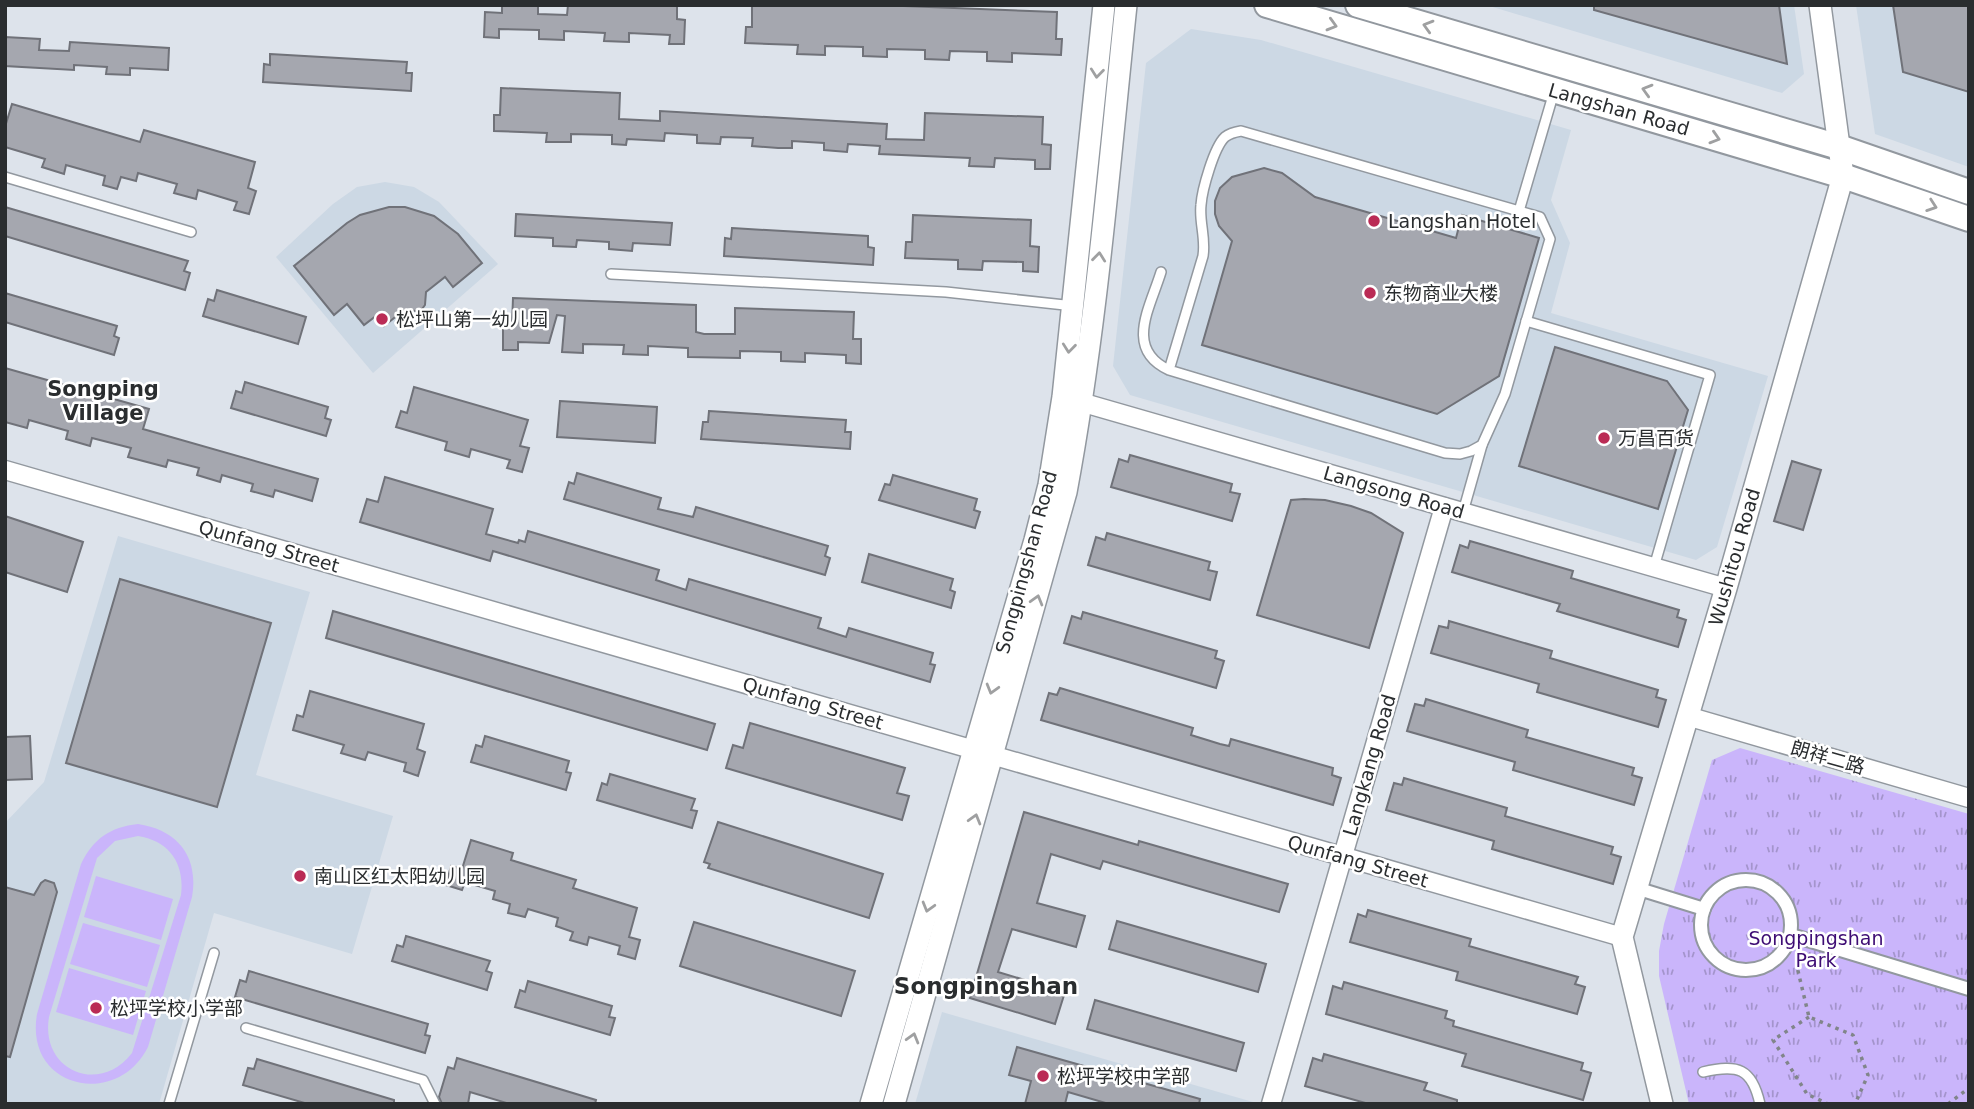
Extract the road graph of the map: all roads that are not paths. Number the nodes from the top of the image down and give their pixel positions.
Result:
1 (1104, 5) edge
2 (1126, 5) edge
3 (1267, 5) edge
4 (1358, 5) edge
5 (1820, 5) edge
6 (1554, 90) junction
7 (1839, 147) junction
8 (1843, 176) junction
9 (5, 177) edge
10 (1969, 192) edge
11 (1519, 211) junction
12 (1969, 219) edge
13 (191, 232) dead end
14 (1161, 271) dead end
15 (611, 274) dead end
16 (1083, 307) junction
17 (1526, 321) junction
18 (1169, 370) junction
19 (1072, 400) junction
20 (1482, 444) junction
21 (5, 470) edge
22 (1444, 507) junction
23 (1462, 512) junction
24 (1654, 567) junction
25 (1726, 588) junction
26 (1687, 716) junction
27 (984, 752) junction
28 (1969, 798) edge
29 (1343, 856) junction
30 (1636, 888) junction
31 (1704, 909) junction
32 (1791, 934) junction
33 (1622, 937) junction
34 (214, 953) dead end
35 (1969, 989) edge
36 (246, 1028) dead end
37 (1703, 1072) dead end
38 (169, 1104) edge
39 (435, 1104) edge
40 (870, 1104) edge
41 (894, 1104) edge
42 (1271, 1104) edge
43 (1661, 1104) edge
44 (1760, 1104) edge

1 -> 16 street, Songpingshan Road
16 -> 2 street, Songpingshan Road
3 -> 6 main road, Langshan Road
7 -> 4 main road, Langshan Road
5 - 7 street, Wushitou Road
6 -> 8 main road, Langshan Road
6 - 11 lane
7 - 8 street, Wushitou Road
7 - 10 main road, Langshan Road
8 -> 12 main road, Langshan Road
8 - 25 street, Wushitou Road
9 - 13 lane
11 - 17 lane
11 - 18 lane
14 - 18 lane
15 - 16 lane
16 - 19 street, Songpingshan Road
17 - 20 lane
17 - 24 lane
18 - 20 lane
19 - 22 street, Langsong Road
19 - 27 street, Songpingshan Road
20 - 23 lane
21 - 27 street, Qunfang Street
22 - 23 street, Langsong Road
22 - 29 street, Langkang Road
23 - 24 street, Langsong Road
24 - 25 street, Langsong Road
25 - 26 street, Wushitou Road
26 - 28 street, 朗祥二路
26 - 30 street, Wushitou Road
27 - 29 street, Qunfang Street
27 -> 40 street, Songpingshan Road
41 -> 27 street, Songpingshan Road
29 - 33 street, Qunfang Street
29 - 42 street, Langkang Road
30 - 31 street
30 - 33 street, Wushitou Road
31 - 32 street
31 - 32 street
32 - 35 street
33 - 43 street, Wushitou Road
34 - 38 lane
36 - 39 lane
37 - 44 lane

